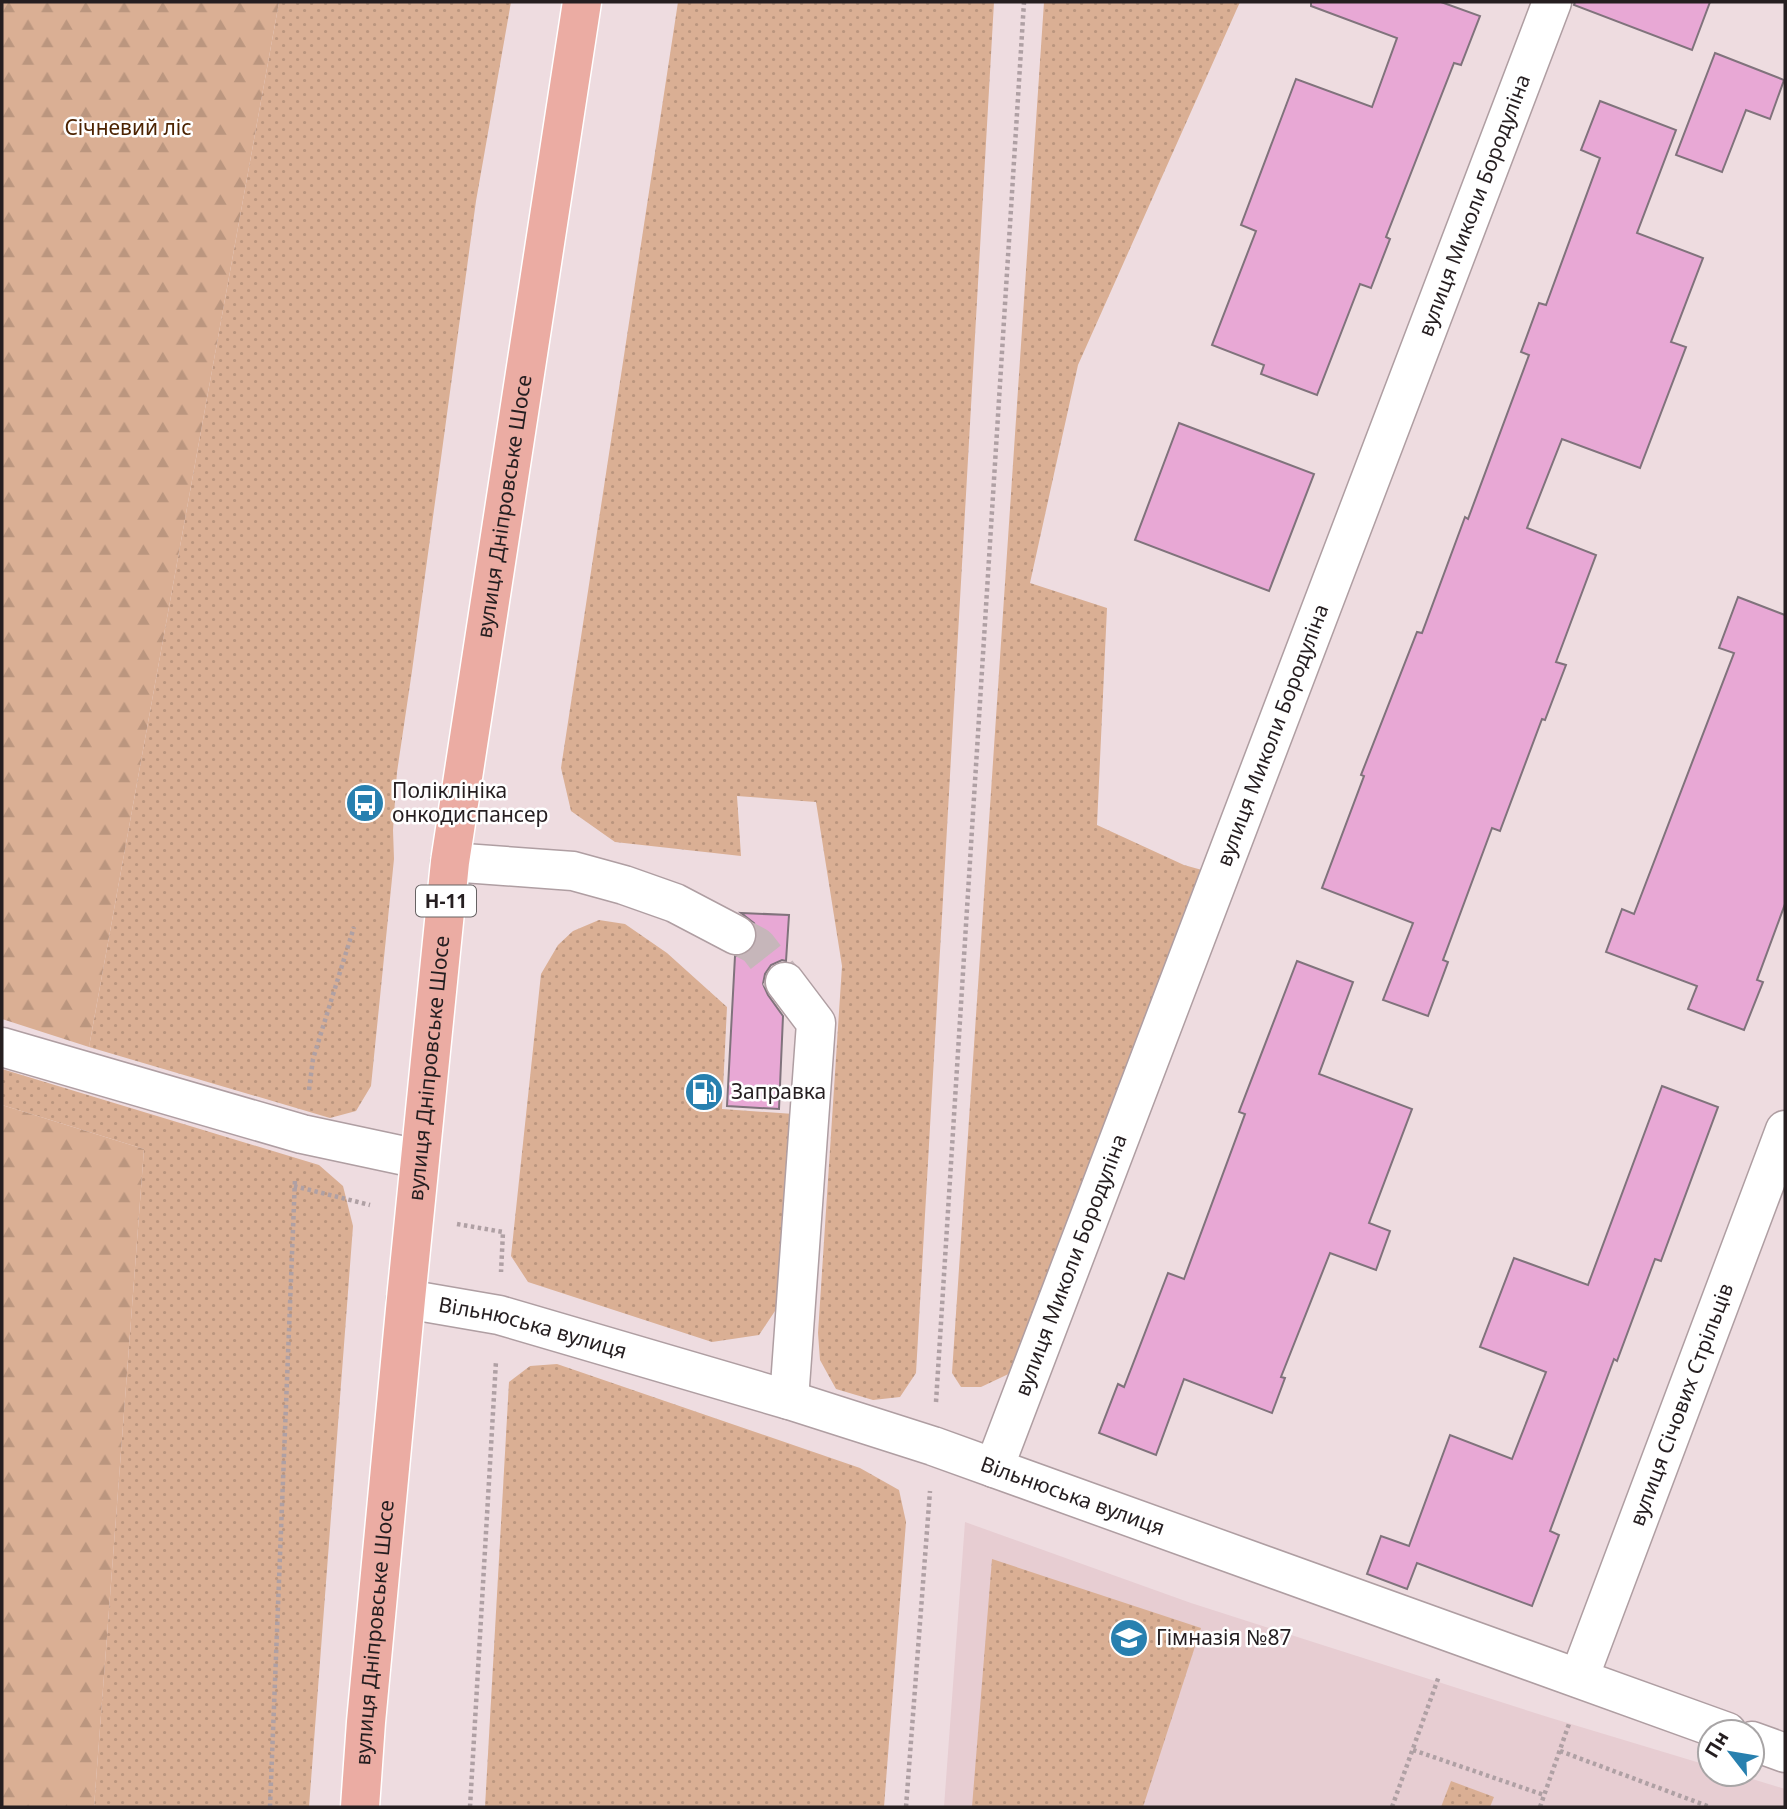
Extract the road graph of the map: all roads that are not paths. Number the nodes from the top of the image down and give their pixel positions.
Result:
1 (582, 2) edge
2 (1552, 2) edge
3 (450, 862) junction
4 (736, 935) tunnel mouth
5 (785, 982) tunnel mouth
6 (2, 1047) edge
7 (1785, 1130) edge
8 (419, 1159) junction
9 (405, 1299) junction
10 (789, 1400) junction
11 (994, 1468) junction
12 (1578, 1678) junction
13 (1696, 1721) edge
14 (1766, 1746) edge
15 (1785, 1753) edge
16 (360, 1807) edge

1 - 3 main road, вулиця Дніпровське Шосе / Н-11
2 - 11 street, вулиця Миколи Бородуліна
3 - 4 street
3 - 8 main road, вулиця Дніпровське Шосе / Н-11
5 - 10 street
6 - 8 street
7 - 12 street, вулиця Січових Стрільців
8 - 9 main road, вулиця Дніпровське Шосе / Н-11
9 - 10 street, Вільнюська вулиця
9 - 16 main road, вулиця Дніпровське Шосе / Н-11
10 - 11 street, Вільнюська вулиця
11 - 12 street, Вільнюська вулиця
12 - 13 street, Вільнюська вулиця
14 - 15 street

